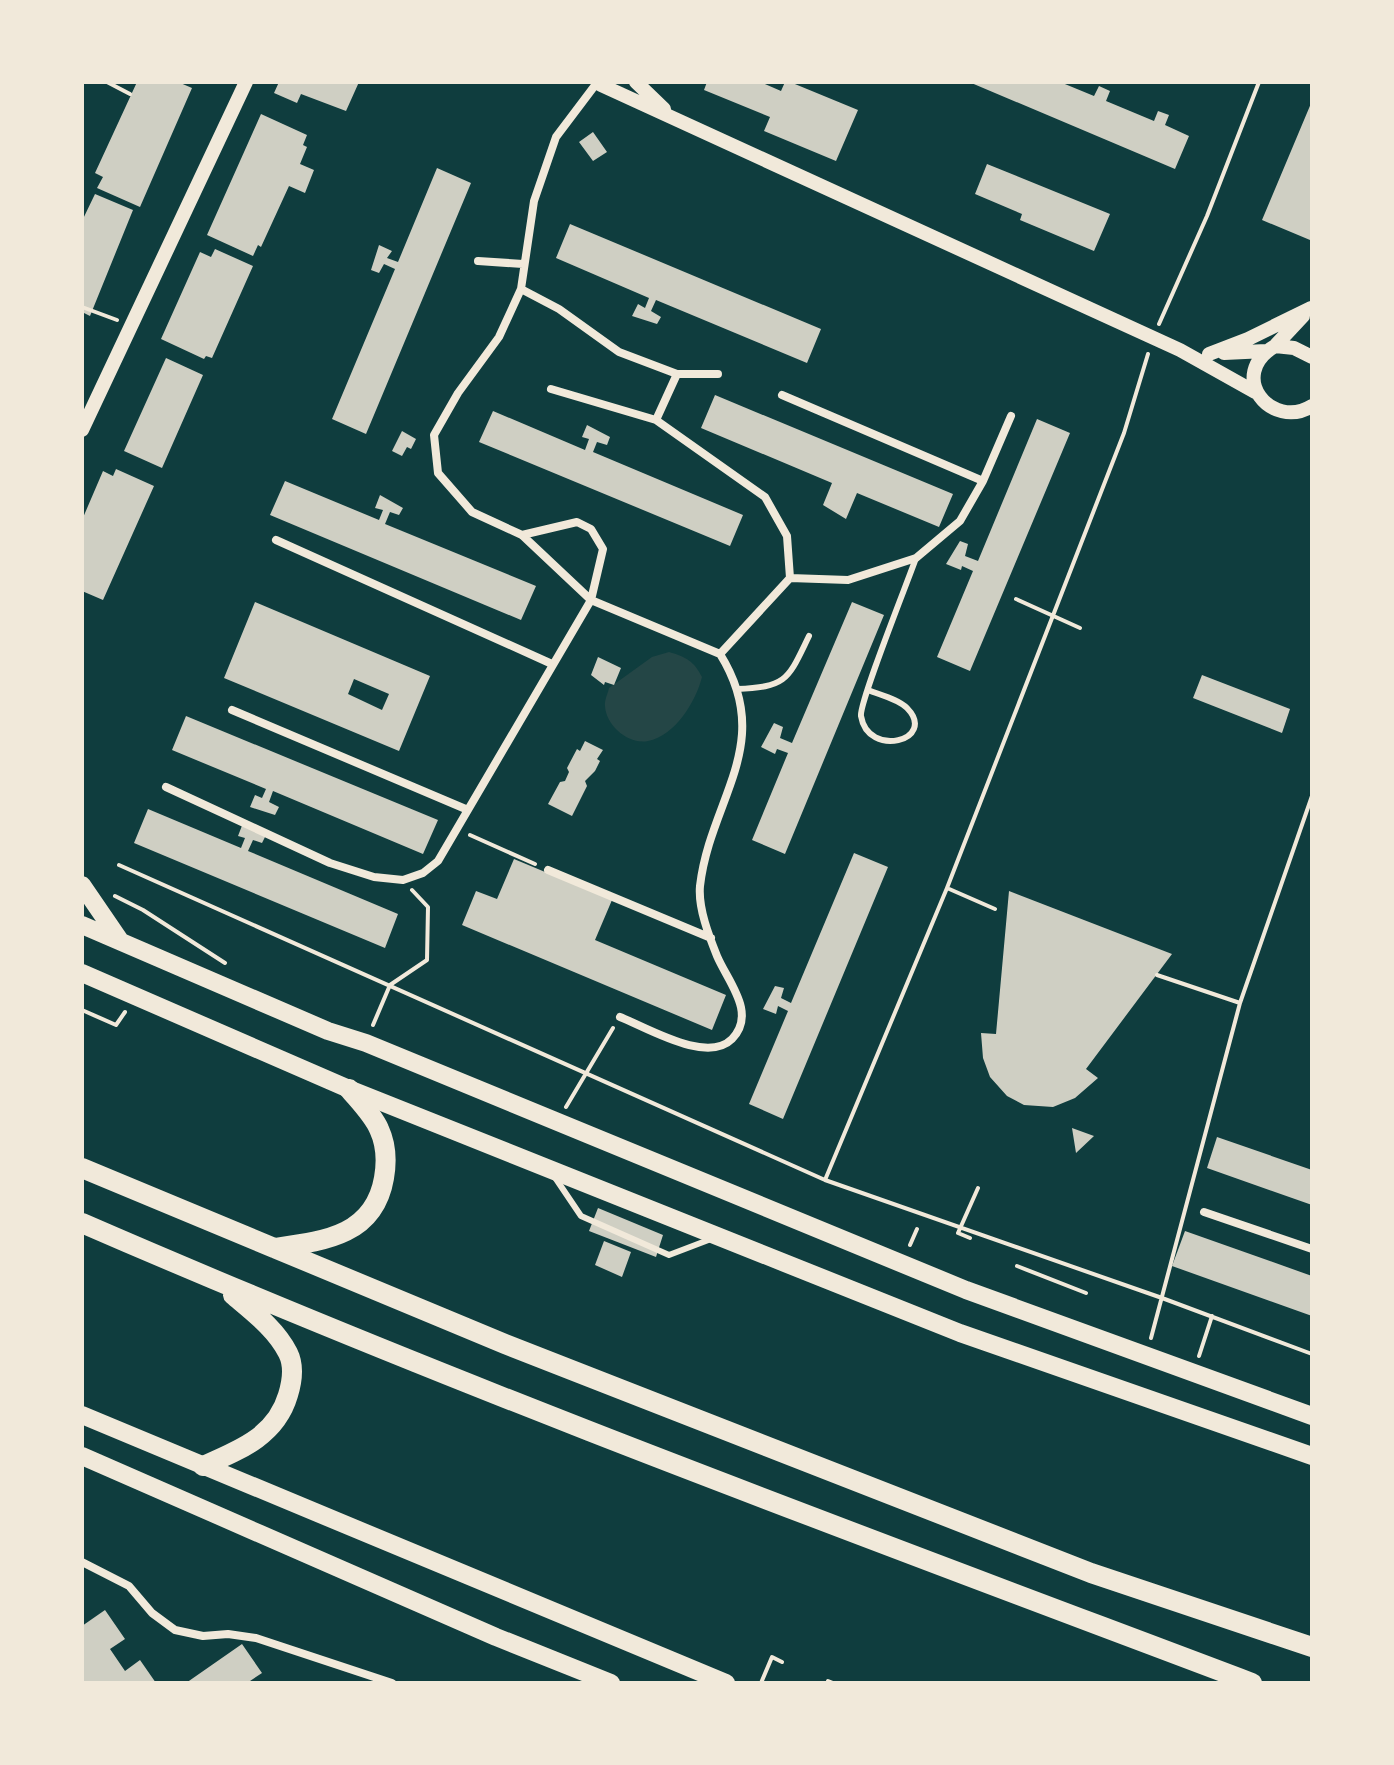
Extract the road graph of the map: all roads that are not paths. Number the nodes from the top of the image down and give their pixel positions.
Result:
1 (246, 82) edge
2 (636, 82) edge
3 (600, 83) edge
4 (673, 117) junction
5 (478, 261) dead end
6 (523, 264) junction
7 (521, 289) junction
8 (1312, 307) edge
9 (1270, 348) junction
10 (1180, 350) junction
11 (1209, 354) junction
12 (1312, 357) edge
13 (677, 374) junction
14 (718, 374) dead end
15 (551, 389) dead end
16 (1255, 392) junction
17 (782, 395) dead end
18 (1310, 409) edge
19 (1011, 416) dead end
20 (656, 420) junction
21 (82, 430) edge
22 (983, 481) junction
23 (522, 535) junction
24 (276, 540) dead end
25 (916, 558) junction
26 (790, 578) junction
27 (591, 600) junction
28 (809, 636) dead end
29 (720, 654) junction
30 (552, 664) junction
31 (737, 689) junction
32 (868, 690) junction
33 (232, 710) dead end
34 (166, 787) dead end
35 (468, 810) junction
36 (548, 870) road end
37 (82, 885) edge
38 (82, 925) edge
39 (711, 938) junction
40 (123, 944) junction
41 (82, 973) edge
42 (620, 1017) road end
43 (349, 1089) junction
44 (82, 1168) edge
45 (550, 1170) junction
46 (1204, 1212) dead end
47 (82, 1223) edge
48 (718, 1236) junction
49 (274, 1248) junction
50 (1312, 1249) edge
51 (221, 1284) junction
52 (82, 1415) edge
53 (1312, 1416) edge
54 (82, 1456) edge
55 (1312, 1456) edge
56 (203, 1466) junction
57 (82, 1562) edge
58 (1312, 1647) edge
59 (392, 1683) edge
60 (611, 1683) edge
61 (726, 1683) edge
62 (1252, 1683) edge

1 - 21 street
2 - 4 street
3 - 4 street
3 - 6 street
4 - 10 street
5 - 6 street
6 - 7 street
7 - 13 street
7 - 23 street
8 - 9 street
8 - 11 street
9 - 11 street
9 - 12 street
9 - 16 street
10 - 11 street
10 - 16 street
13 - 14 street
13 - 20 street
15 - 20 street
16 - 18 street
17 - 22 street
19 - 22 street
20 - 26 street
22 - 25 street
23 - 27 street
23 - 27 street
24 - 30 street
25 - 26 street
25 - 32 lane
26 - 29 street
27 - 29 street
27 - 30 street
28 - 31 lane
29 - 31 street
30 - 35 street
31 - 39 street
32 - 32 lane
33 - 35 street
34 - 35 street
36 - 39 street
37 - 40 main road
38 - 40 main road
39 - 42 street
40 - 53 main road
41 - 43 main road
43 - 45 main road
43 - 49 highway
44 - 49 highway
45 - 48 main road
45 - 48 lane
46 - 50 street
47 - 51 highway
48 - 55 main road
49 - 58 highway
51 - 56 highway
51 - 62 highway
52 - 56 main road
54 - 60 main road
56 - 61 main road
57 - 59 street

